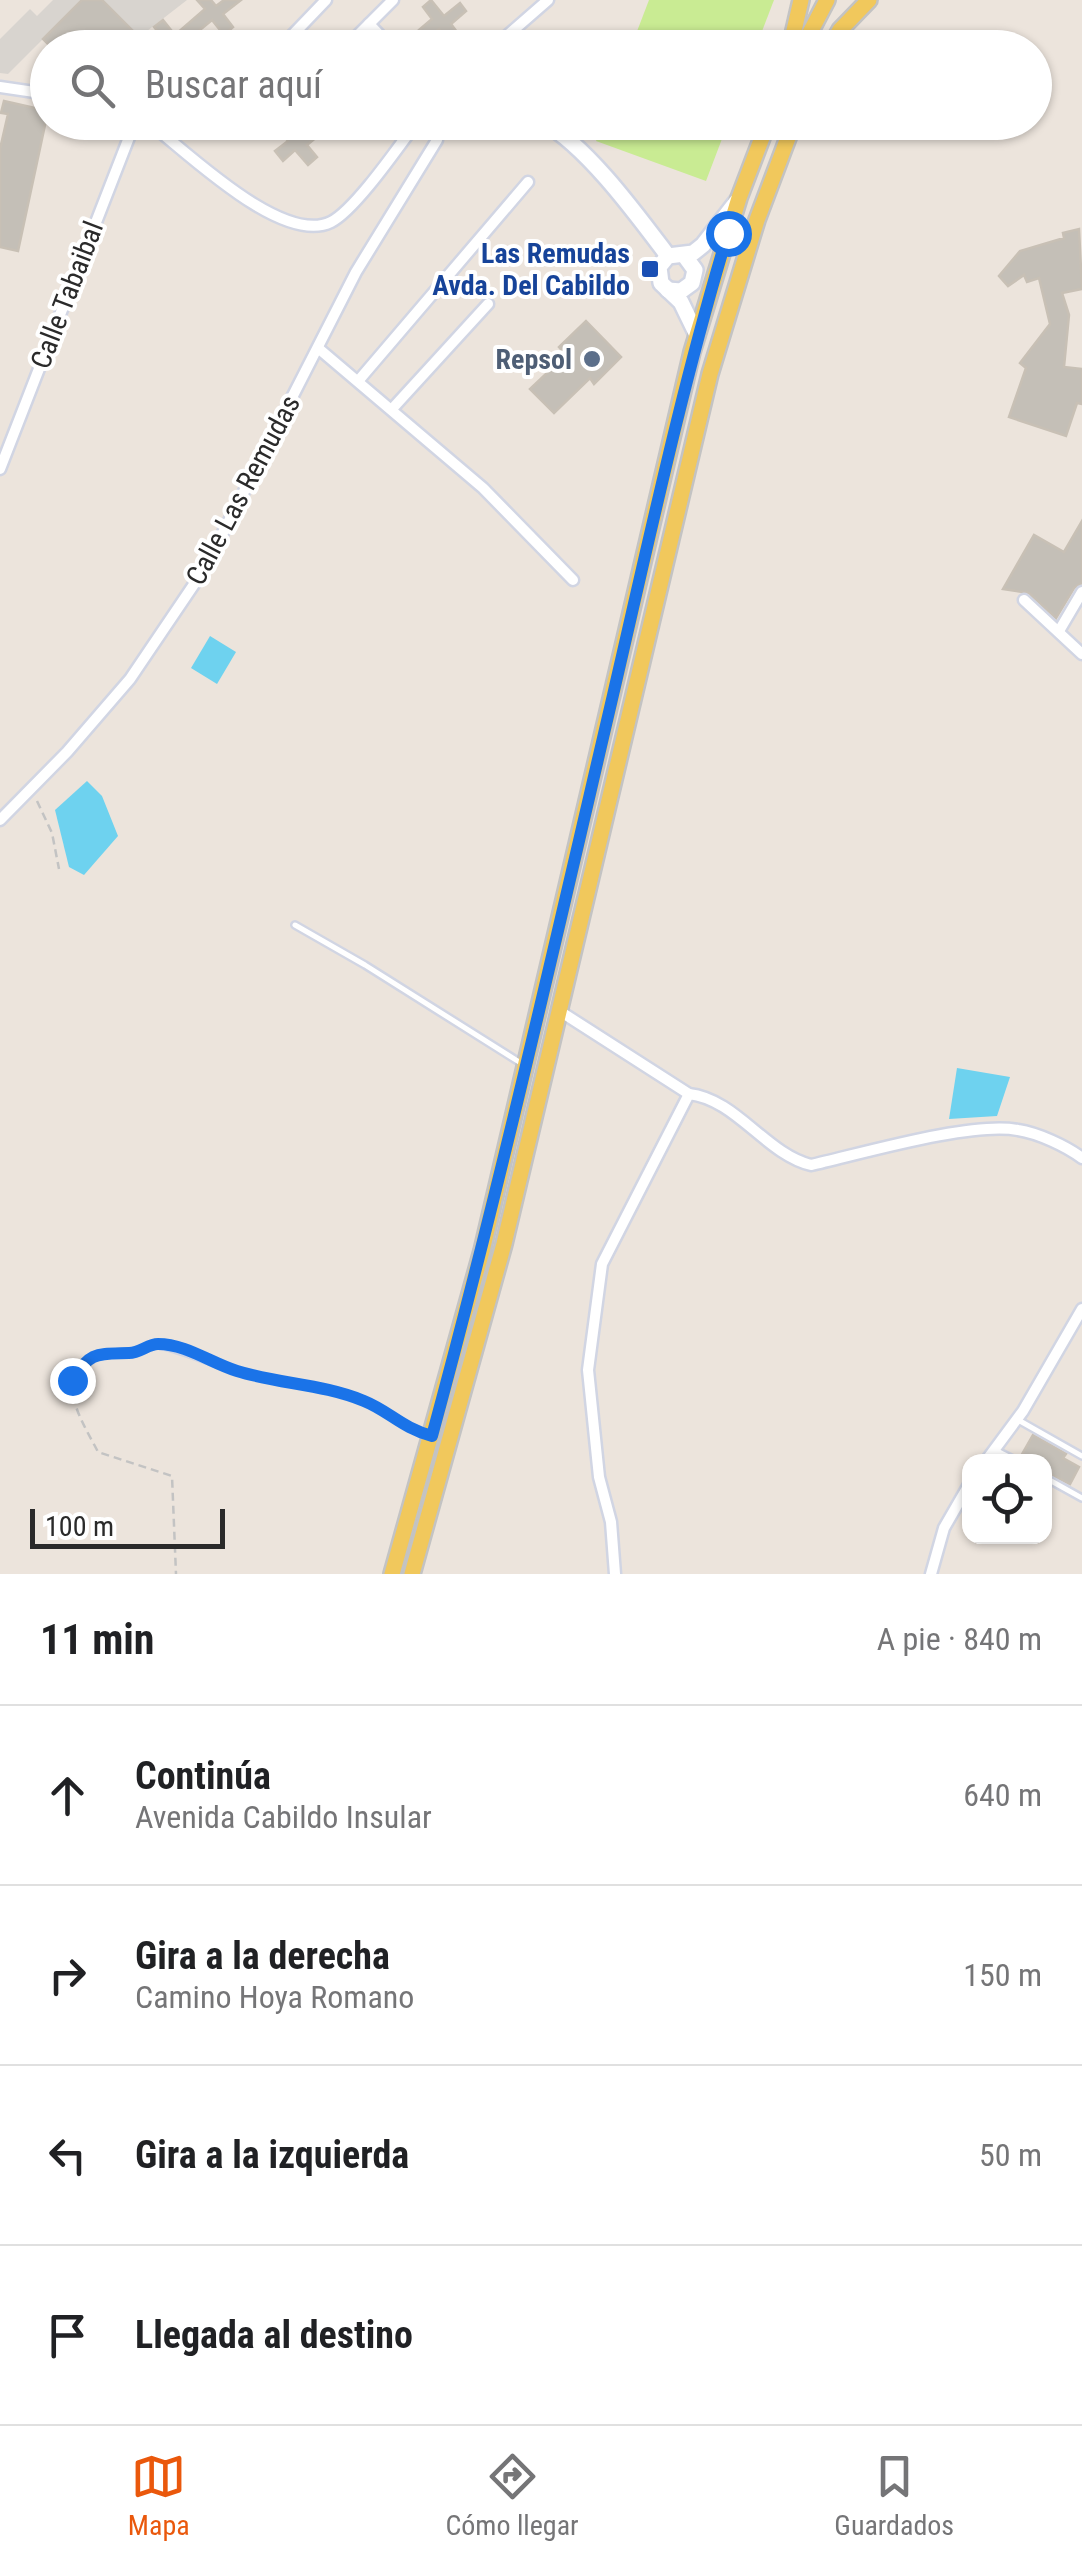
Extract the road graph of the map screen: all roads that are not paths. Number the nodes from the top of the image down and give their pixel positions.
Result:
1 (326, 0) edge
2 (392, 0) edge
3 (548, 0) edge
4 (802, 0) edge
5 (826, 0) edge
6 (852, 0) edge
7 (869, 0) edge
8 (369, 24) junction
9 (297, 30) edge
10 (363, 30) edge
11 (375, 30) edge
12 (514, 30) edge
13 (794, 30) edge
14 (811, 30) edge
15 (838, 30) edge
16 (840, 30) edge
17 (0, 88) edge
18 (30, 92) edge
19 (128, 140) edge
20 (171, 140) edge
21 (403, 140) edge
22 (437, 140) edge
23 (569, 140) edge
24 (761, 140) edge
25 (787, 140) edge
26 (528, 182) dead end
27 (739, 198) junction
28 (676, 255) junction
29 (668, 290) junction
30 (488, 304) dead end
31 (697, 335) junction
32 (318, 348) junction
33 (359, 380) junction
34 (392, 409) junction
35 (0, 468) edge
36 (573, 580) dead end
37 (1082, 592) edge
38 (1024, 600) dead end
39 (1060, 631) junction
40 (1082, 654) edge
41 (0, 820) edge
42 (295, 925) dead end
43 (558, 1010) junction
44 (527, 1066) junction
45 (689, 1094) junction
46 (1082, 1158) edge
47 (1082, 1309) edge
48 (155, 1344) road end
49 (1017, 1419) junction
50 (432, 1436) junction
51 (992, 1454) edge
52 (1082, 1456) edge
53 (1052, 1481) edge
54 (962, 1497) edge
55 (1082, 1498) edge
56 (392, 1574) edge
57 (412, 1574) edge
58 (615, 1574) edge
59 (931, 1574) edge

1 - 9 street
2 - 8 street
3 - 12 street
4 - 13 main road
5 - 14 main road
6 - 15 main road
7 - 16 main road
8 - 10 street
8 - 11 street
17 - 18 street
19 - 35 street, Calle Tabaibal
20 - 21 street
22 - 32 street, Calle Las Remudas
23 - 28 street
24 - 27 main road
25 - 43 main road
26 - 33 street
27 - 28 street
27 - 31 main road
28 - 29 street
28 - 29 street
29 - 31 street
30 - 34 street
31 - 44 main road
32 - 33 street
32 - 41 street, Calle Las Remudas
33 - 34 street
34 - 36 street
37 - 39 street
38 - 39 street
39 - 40 street
42 - 44 lane
43 - 45 street
43 - 57 main road
44 - 50 main road
45 - 46 street
45 - 58 street
47 - 49 street
48 - 50 lane
49 - 51 street
49 - 52 lane
50 - 56 main road
53 - 55 lane
54 - 59 street

